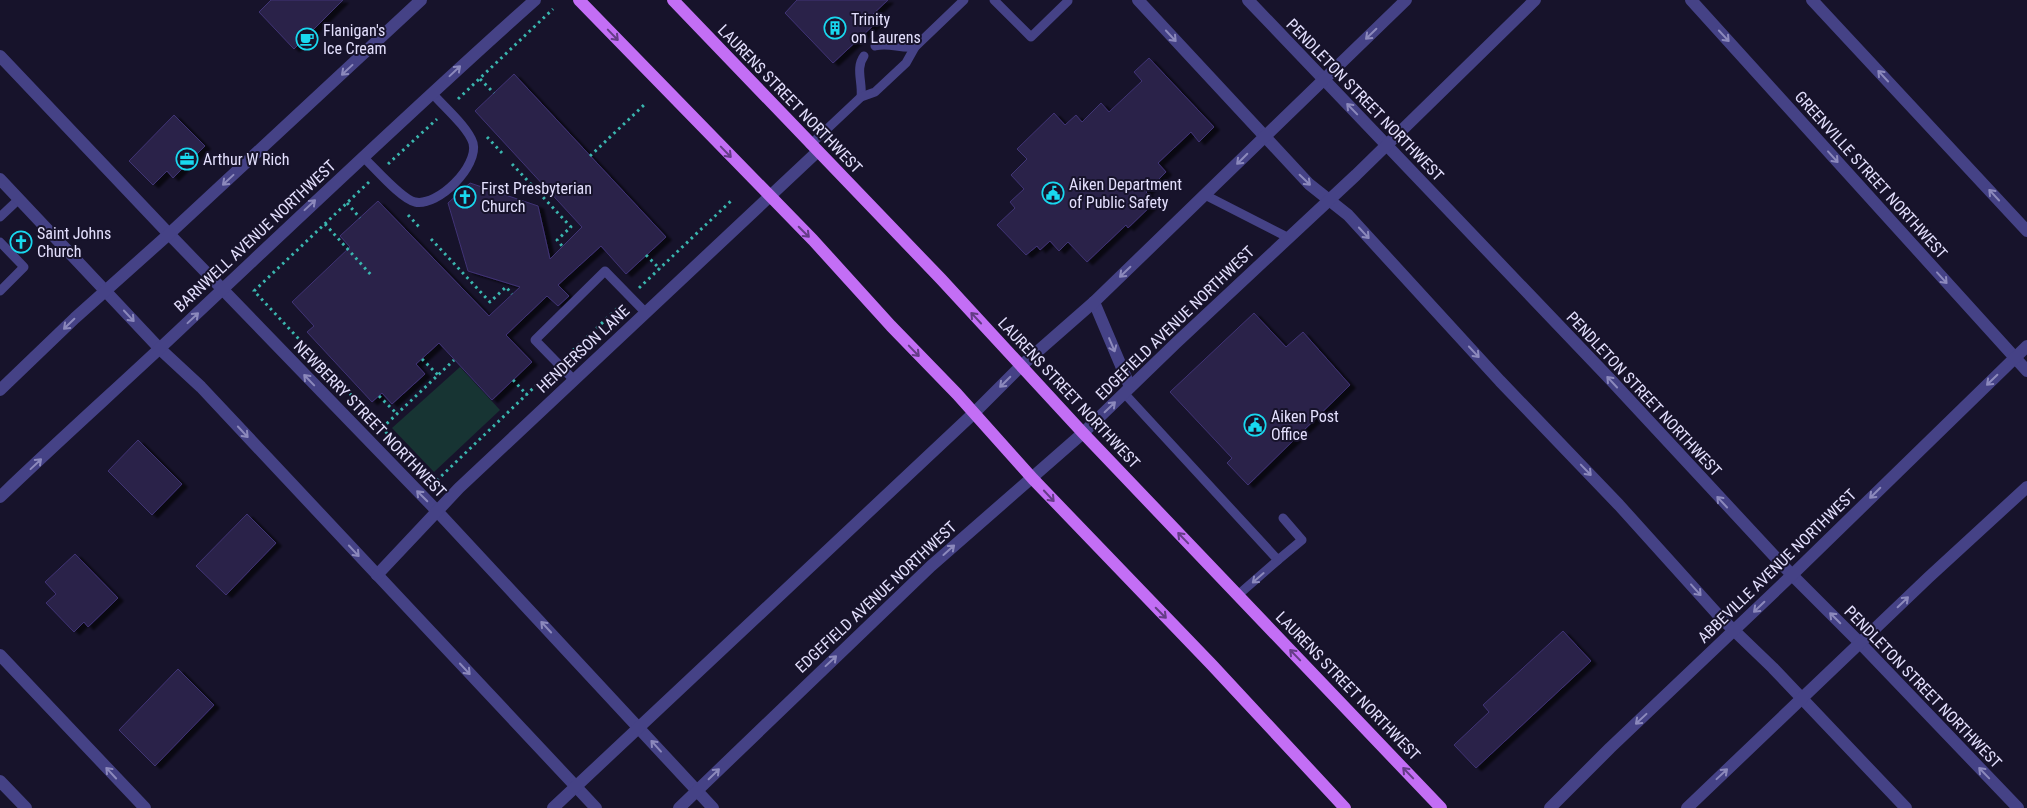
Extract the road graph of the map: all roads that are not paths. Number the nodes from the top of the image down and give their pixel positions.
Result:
1 (421, 0) edge
2 (535, 0) edge
3 (579, 0) edge
4 (673, 0) edge
5 (964, 0) edge
6 (994, 0) edge
7 (1138, 0) edge
8 (1248, 0) edge
9 (1406, 0) edge
10 (1534, 0) edge
11 (1692, 0) edge
12 (1812, 0) edge
13 (1068, 2) dead end
14 (875, 46) dead end
15 (915, 47) junction
16 (0, 56) edge
17 (864, 56) dead end
18 (1323, 79) junction
19 (432, 93) junction
20 (861, 97) junction
21 (1264, 137) junction
22 (1386, 144) junction
23 (814, 148) junction
24 (364, 157) junction
25 (0, 178) edge
26 (1206, 195) junction
27 (770, 197) junction
28 (19, 198) junction
29 (1329, 200) junction
30 (0, 217) edge
31 (2027, 231) edge
32 (169, 234) junction
33 (1288, 238) junction
34 (0, 242) edge
35 (223, 289) junction
36 (0, 291) edge
37 (106, 291) junction
38 (1094, 302) junction
39 (646, 313) junction
40 (2027, 346) edge
41 (160, 349) junction
42 (2014, 358) junction
43 (1021, 366) junction
44 (2027, 371) edge
45 (574, 380) junction
46 (0, 390) edge
47 (1127, 390) junction
48 (974, 413) junction
49 (1083, 434) junction
50 (1033, 479) junction
51 (2027, 487) edge
52 (0, 497) edge
53 (437, 511) junction
54 (1283, 518) dead end
55 (1278, 560) junction
56 (377, 575) junction
57 (1792, 575) junction
58 (1238, 595) junction
59 (1734, 631) junction
60 (1860, 643) junction
61 (0, 655) edge
62 (1802, 700) junction
63 (639, 727) junction
64 (0, 781) edge
65 (576, 788) junction
66 (697, 791) junction
67 (26, 808) edge
68 (145, 808) edge
69 (553, 808) edge
70 (596, 808) edge
71 (679, 808) edge
72 (713, 808) edge
73 (1345, 808) edge
74 (1441, 808) edge
75 (1550, 808) edge
76 (1687, 808) edge
77 (1906, 808) edge
78 (2018, 808) edge

1 -> 32 street
19 -> 2 street, BARNWELL AVENUE NORTHWEST
3 -> 27 main road
4 - 23 main road, LAURENS STREET NORTHWEST
5 - 15 lane
6 - 13 lane
7 -> 21 street
8 - 18 street, PENDLETON STREET NORTHWEST
9 -> 18 street
10 - 22 street, EDGEFIELD AVENUE NORTHWEST
11 -> 42 street, GREENVILLE STREET NORTHWEST
31 -> 12 street
14 - 15 lane
15 - 20 lane
16 - 32 street, NEWBERRY STREET NORTHWEST
17 - 20 lane
18 - 21 street
22 -> 18 street, PENDLETON STREET NORTHWEST
19 - 24 street, BARNWELL AVENUE NORTHWEST
19 - 24 lane
20 - 23 lane
21 -> 26 street
21 -> 29 street
22 - 29 street, EDGEFIELD AVENUE NORTHWEST
57 -> 22 street, PENDLETON STREET NORTHWEST
23 - 27 street, HENDERSON LANE
43 -> 23 main road, LAURENS STREET NORTHWEST
35 -> 24 street, BARNWELL AVENUE NORTHWEST
25 - 28 street
26 - 33 lane
26 -> 38 street
27 - 39 street, HENDERSON LANE
27 -> 48 main road
28 - 30 lane
28 - 37 street
29 - 33 street, EDGEFIELD AVENUE NORTHWEST
29 -> 59 street
32 - 35 street, NEWBERRY STREET NORTHWEST
32 - 37 street
33 - 47 street, EDGEFIELD AVENUE NORTHWEST
34 - 36 lane
41 -> 35 street, BARNWELL AVENUE NORTHWEST
53 -> 35 street, NEWBERRY STREET NORTHWEST
37 -> 41 street
37 -> 46 street
38 - 43 street
38 -> 47 street
39 - 45 street, HENDERSON LANE
39 - 45 lane
40 - 42 street, ABBEVILLE AVENUE NORTHWEST
52 -> 41 street, BARNWELL AVENUE NORTHWEST
41 -> 56 street
42 - 44 street, GREENVILLE STREET NORTHWEST
42 -> 57 street, ABBEVILLE AVENUE NORTHWEST
43 -> 48 street
43 - 49 main road, LAURENS STREET NORTHWEST
45 - 53 street, HENDERSON LANE
49 -> 47 street, EDGEFIELD AVENUE NORTHWEST
47 - 55 lane
48 - 50 main road
48 - 63 street
49 - 50 street, EDGEFIELD AVENUE NORTHWEST
58 -> 49 main road, LAURENS STREET NORTHWEST
66 -> 50 street, EDGEFIELD AVENUE NORTHWEST
50 -> 73 main road
60 -> 51 street
53 - 56 street, HENDERSON LANE
63 -> 53 street, NEWBERRY STREET NORTHWEST
54 - 55 lane
55 -> 58 lane
56 -> 65 street
57 -> 59 street, ABBEVILLE AVENUE NORTHWEST
60 -> 57 street, PENDLETON STREET NORTHWEST
74 -> 58 main road, LAURENS STREET NORTHWEST
59 - 62 street
59 -> 75 street, ABBEVILLE AVENUE NORTHWEST
60 - 62 street
78 -> 60 street, PENDLETON STREET NORTHWEST
68 -> 61 street
76 -> 62 street
62 - 77 street
63 - 65 street
66 -> 63 street, NEWBERRY STREET NORTHWEST
64 - 67 street
65 - 69 street
65 - 70 street
66 - 71 street, EDGEFIELD AVENUE NORTHWEST
66 - 72 street, NEWBERRY STREET NORTHWEST

